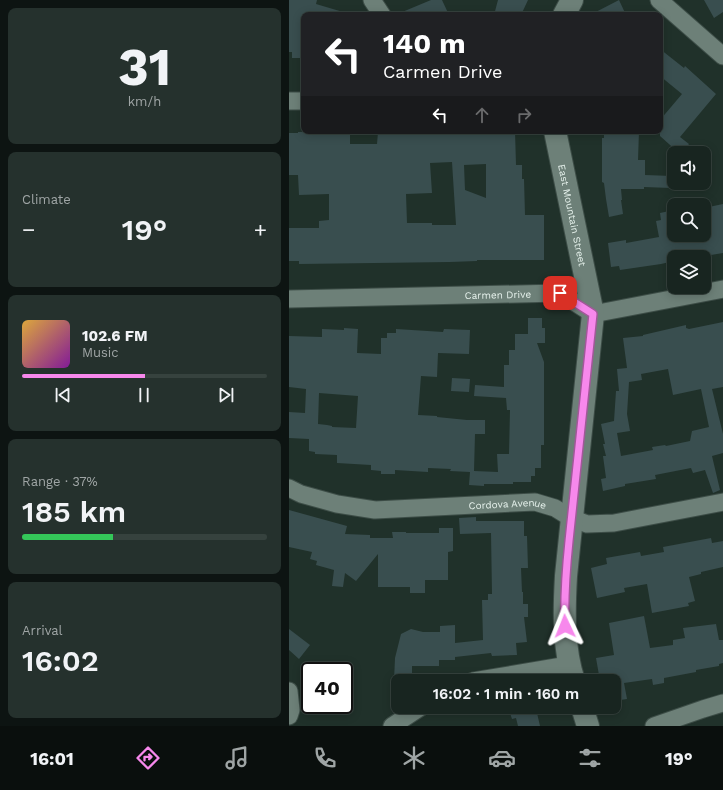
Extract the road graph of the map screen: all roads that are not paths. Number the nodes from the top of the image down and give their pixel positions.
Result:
1 (372, 0) edge
2 (572, 0) edge
3 (659, 0) edge
4 (380, 12) edge
5 (566, 12) edge
6 (723, 56) edge
7 (289, 101) edge
8 (301, 101) edge
9 (556, 134) edge
10 (723, 289) edge
11 (289, 298) edge
12 (593, 314) junction
13 (289, 488) edge
14 (723, 502) edge
15 (571, 518) junction
16 (571, 673) edge
17 (559, 674) edge
18 (289, 691) edge
19 (723, 703) edge
20 (410, 714) edge
21 (584, 714) edge
22 (289, 716) edge
23 (392, 726) edge
24 (588, 726) edge
25 (654, 726) edge

1 - 4 street
2 - 5 street
3 - 6 street
7 - 8 street
9 - 12 street, East Mountain Street
10 - 12 street
11 - 12 street, Carmen Drive
12 - 15 street, East Mountain Street
13 - 15 street, Cordova Avenue
14 - 15 street, Cordova Avenue
15 - 16 street, East Mountain Street
16 - 17 street
18 - 22 street
19 - 25 street
20 - 23 street
21 - 24 street

